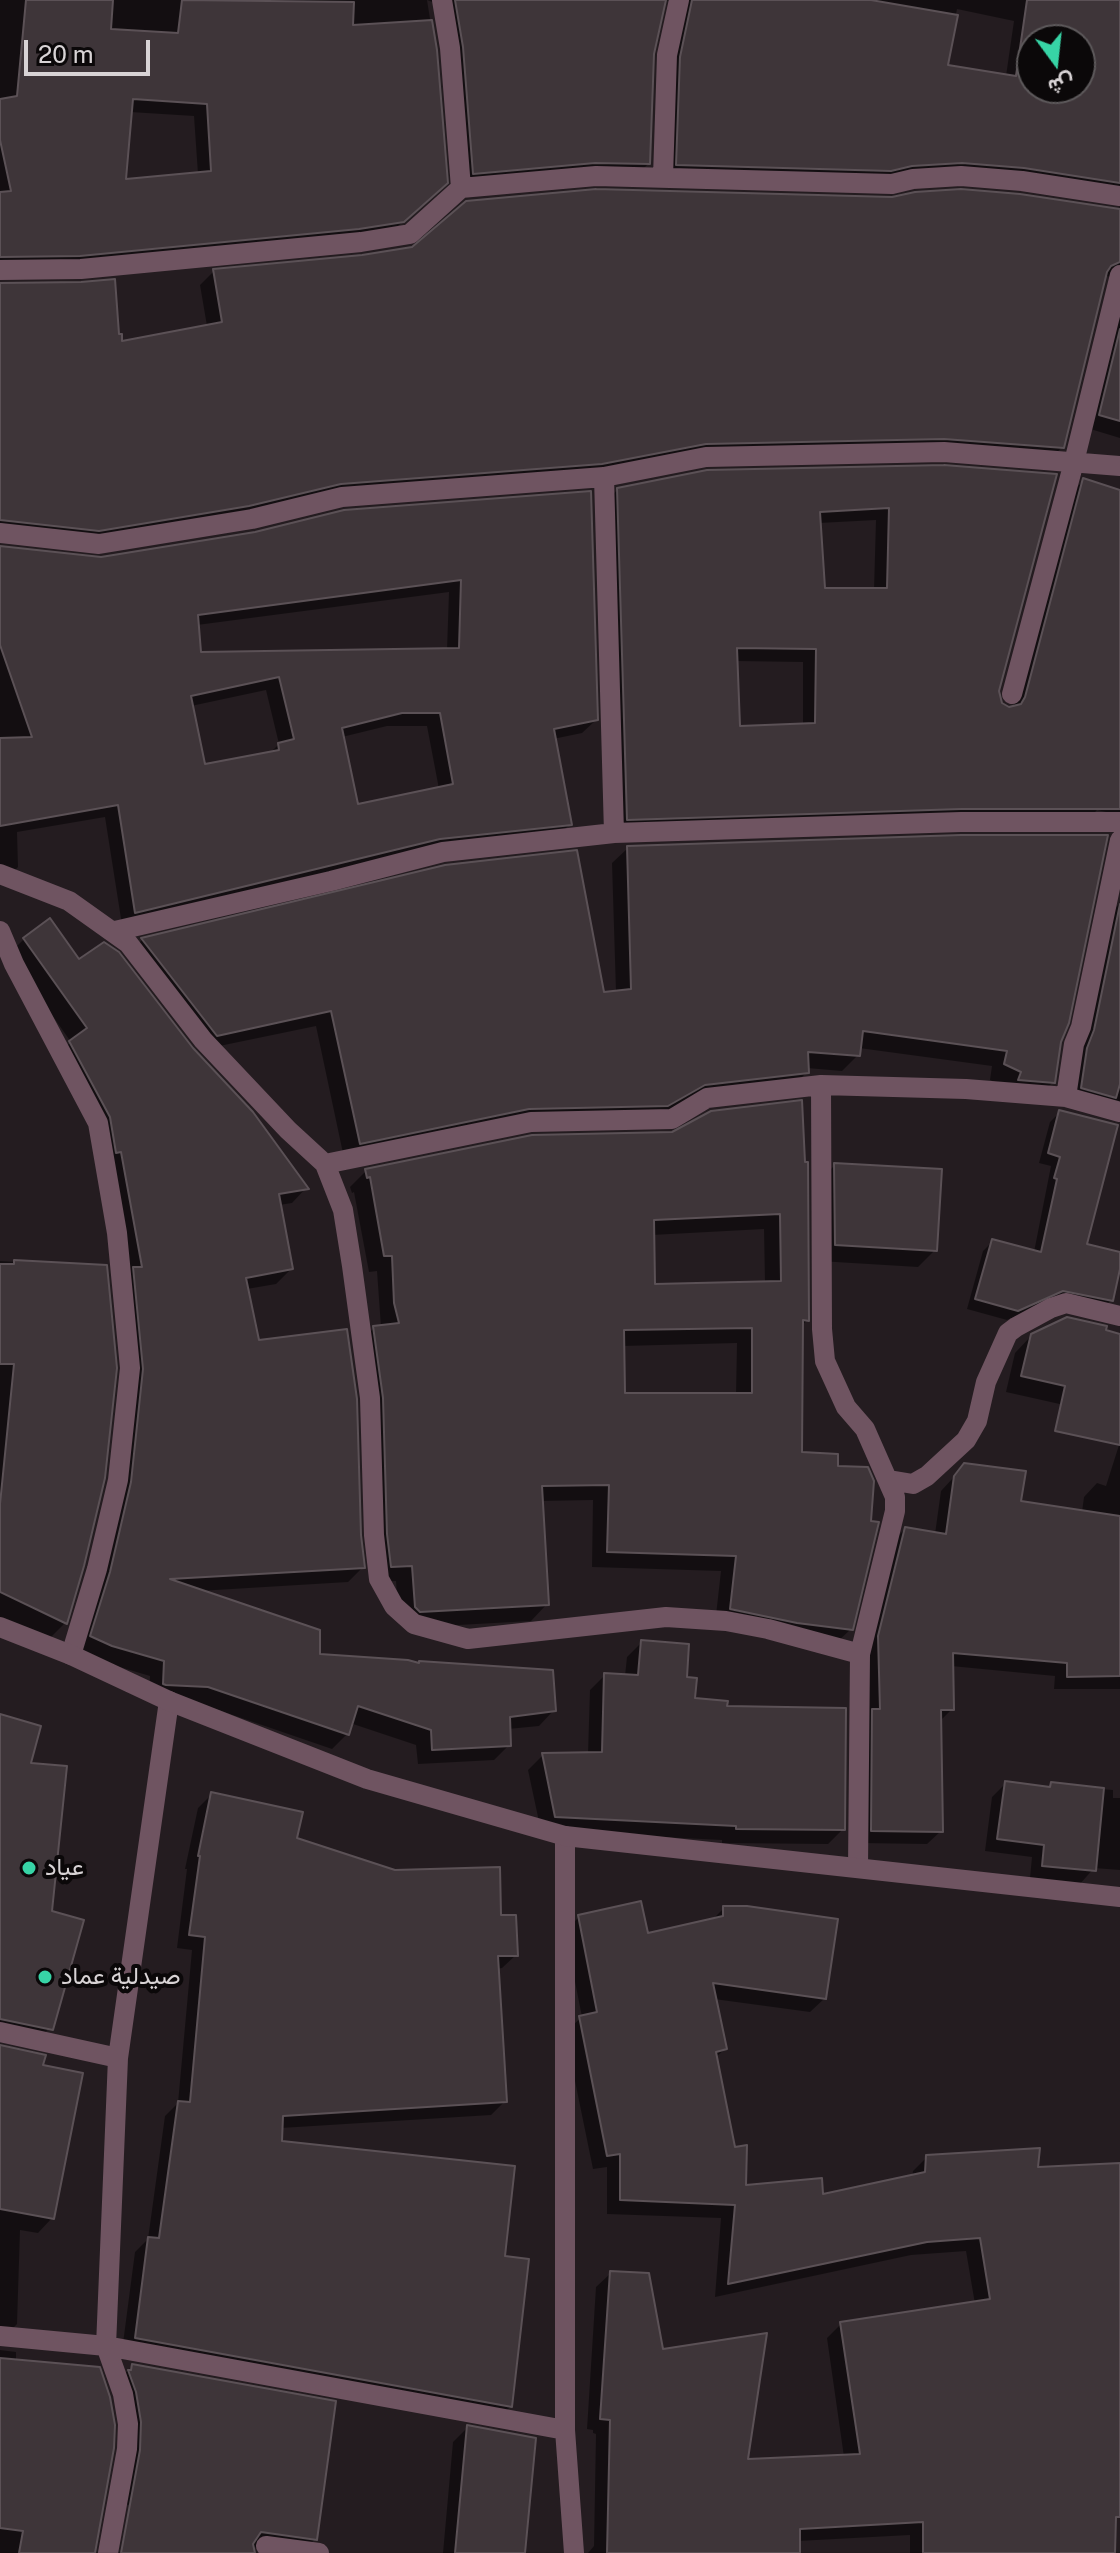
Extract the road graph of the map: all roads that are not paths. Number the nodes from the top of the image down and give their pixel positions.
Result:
1 (442, 0) edge
2 (679, 0) edge
3 (663, 177) junction
4 (461, 188) junction
5 (1120, 196) edge
6 (0, 270) edge
7 (1120, 275) edge
8 (1074, 462) junction
9 (1120, 466) edge
10 (604, 477) junction
11 (0, 533) edge
12 (1012, 694) dead end
13 (1120, 822) edge
14 (614, 833) junction
15 (1120, 840) edge
16 (0, 874) edge
17 (0, 931) edge
18 (115, 931) junction
19 (821, 1085) junction
20 (1066, 1097) junction
21 (1120, 1112) edge
22 (325, 1164) junction
23 (1120, 1316) edge
24 (889, 1480) junction
25 (0, 1627) edge
26 (860, 1654) junction
27 (71, 1655) junction
28 (169, 1701) junction
29 (565, 1836) junction
30 (858, 1868) junction
31 (1120, 1897) edge
32 (0, 2032) edge
33 (118, 2058) junction
34 (0, 2336) edge
35 (106, 2346) junction
36 (565, 2430) junction
37 (266, 2546) dead end
38 (108, 2553) edge
39 (319, 2553) edge
40 (574, 2553) edge

1 - 4 street
2 - 3 street
3 - 4 street
3 - 5 street
4 - 6 street
7 - 8 street
8 - 9 street
8 - 10 street
8 - 12 street
10 - 11 street
10 - 14 street
13 - 14 street
14 - 18 street
15 - 20 street
16 - 18 street
17 - 27 street
18 - 22 street
19 - 20 street
19 - 22 street
19 - 24 street
20 - 21 street
22 - 26 street
23 - 24 street
24 - 26 street
25 - 27 street
26 - 30 street
27 - 28 street
28 - 29 street
28 - 33 street
29 - 30 street
29 - 36 street
30 - 31 street
32 - 33 street
33 - 35 street
34 - 35 street
35 - 36 street
35 - 38 street
36 - 40 street
37 - 39 street

